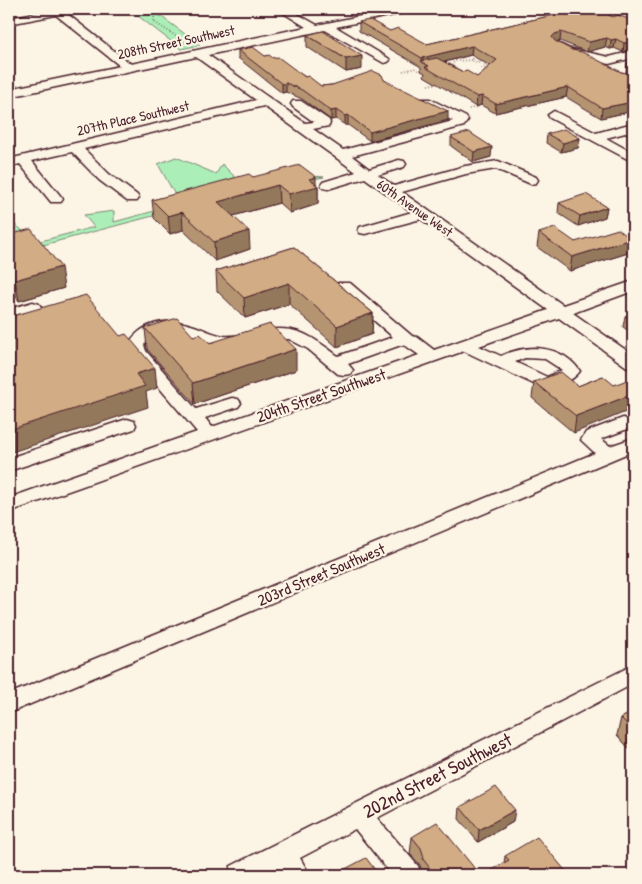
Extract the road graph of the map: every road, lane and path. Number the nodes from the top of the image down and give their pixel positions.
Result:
1 (156, 9) edge
2 (282, 9) edge
3 (408, 9) edge
4 (56, 10) edge
5 (633, 16) edge
6 (362, 18) junction
7 (624, 18) edge
8 (9, 21) edge
9 (381, 29) edge
10 (316, 30) junction
11 (559, 46) edge
12 (198, 53) junction
13 (470, 53) edge
14 (633, 54) edge
15 (384, 60) dead end
16 (472, 60) junction
17 (608, 61) junction
18 (443, 65) edge
19 (448, 66) junction
20 (427, 67) edge
21 (129, 68) junction
22 (481, 68) dead end
23 (448, 69) edge
24 (488, 69) junction
25 (403, 71) dead end
26 (487, 73) edge
27 (616, 73) edge
28 (442, 82) edge
29 (428, 85) dead end
30 (9, 93) edge
31 (413, 96) edge
32 (265, 102) junction
33 (297, 104) dead end
34 (480, 106) edge
35 (469, 109) dead end
36 (554, 114) dead end
37 (633, 127) edge
38 (302, 128) junction
39 (596, 137) junction
40 (74, 147) junction
41 (341, 156) junction
42 (633, 158) edge
43 (23, 159) junction
44 (9, 162) edge
45 (400, 164) dead end
46 (366, 174) junction
47 (530, 180) dead end
48 (328, 185) dead end
49 (391, 191) junction
50 (132, 198) dead end
51 (56, 199) dead end
52 (423, 214) junction
53 (365, 230) dead end
54 (344, 286) edge
55 (633, 286) edge
56 (33, 307) dead end
57 (561, 311) junction
58 (9, 314) edge
59 (406, 340) junction
60 (464, 345) junction
61 (431, 356) junction
62 (336, 362) junction
63 (502, 362) dead end
64 (633, 363) edge
65 (357, 382) junction
66 (232, 403) dead end
67 (193, 416) junction
68 (623, 424) dead end
69 (126, 426) dead end
70 (209, 435) junction
71 (633, 444) edge
72 (608, 454) junction
73 (9, 465) edge
74 (9, 505) edge
75 (633, 674) edge
76 (9, 704) edge
77 (359, 815) junction
78 (290, 865) edge
79 (241, 875) edge
80 (408, 875) edge

1 - 12 path
2 - 10 street
3 - 6 street, 208th Street Southwest
4 - 8 street
4 - 21 street
5 - 7 path
6 - 9 street
6 - 10 street, 208th Street Southwest
10 - 12 street, 208th Street Southwest
10 - 15 street
11 - 17 street
12 - 21 street, 208th Street Southwest
12 - 32 street, 60th Avenue West
13 - 16 path
14 - 17 street
16 - 19 path
16 - 24 path
17 - 27 street
18 - 19 path
19 - 23 path
20 - 25 path
21 - 30 street, 208th Street Southwest
22 - 24 path
24 - 26 path
28 - 29 path
31 - 41 street
32 - 38 street, 60th Avenue West
32 - 40 street, 207th Place Southwest
33 - 38 street
34 - 35 path
36 - 39 street
37 - 39 street
38 - 41 street, 60th Avenue West
39 - 42 street
40 - 43 street, 207th Place Southwest
40 - 50 street
41 - 46 street, 60th Avenue West
43 - 44 street, 207th Place Southwest
43 - 51 street
45 - 46 street
46 - 48 street
46 - 49 street, 60th Avenue West
47 - 49 street
49 - 52 street, 60th Avenue West
52 - 53 street
52 - 57 street, 60th Avenue West
54 - 59 street
55 - 57 street, 204th Street Southwest
56 - 58 street
57 - 60 street, 204th Street Southwest
57 - 64 street, 60th Avenue West
59 - 61 street
59 - 62 street
60 - 61 street, 204th Street Southwest
60 - 63 street
61 - 65 street, 204th Street Southwest
62 - 65 street
62 - 67 street
65 - 70 street, 204th Street Southwest
66 - 67 street
67 - 70 street
68 - 72 street
69 - 73 street
70 - 74 street, 204th Street Southwest
71 - 72 street, 203rd Street Southwest
72 - 76 street, 203rd Street Southwest
75 - 77 street, 202nd Street Southwest
77 - 78 street, 202nd Street Southwest
77 - 80 street
78 - 79 street, 202nd Street Southwest

